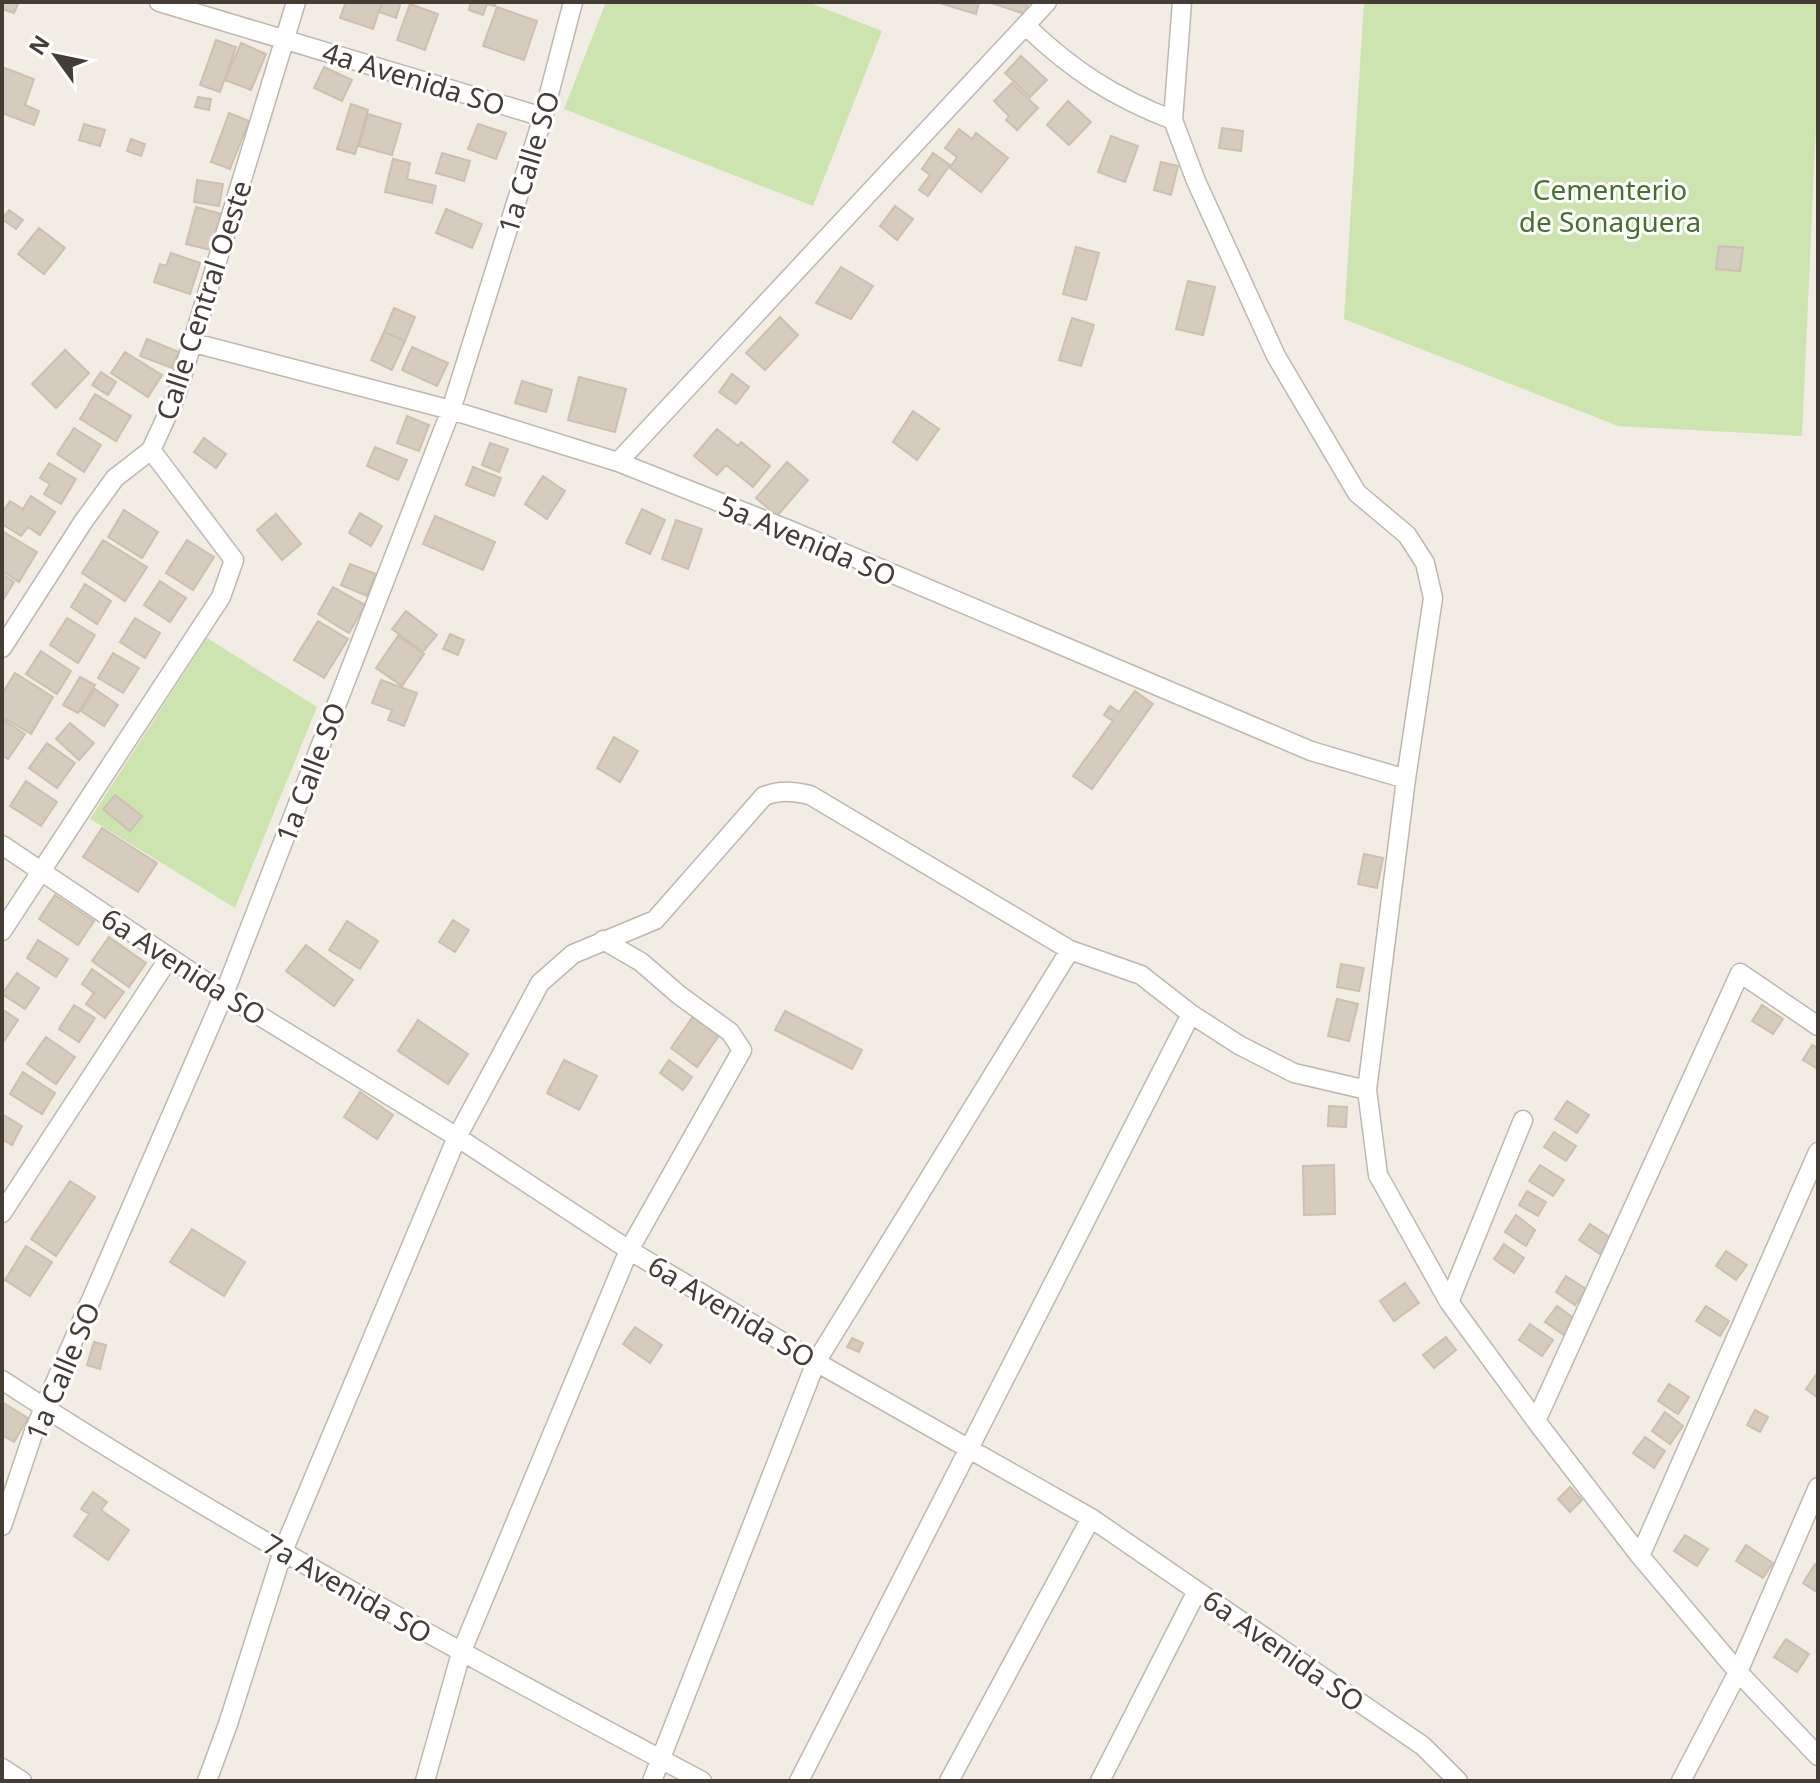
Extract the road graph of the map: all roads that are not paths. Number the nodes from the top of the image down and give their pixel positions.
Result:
1 (159, 2) edge
2 (296, 2) edge
3 (573, 2) edge
4 (1047, 2) edge
5 (1182, 2) edge
6 (1026, 26) junction
7 (285, 39) junction
8 (543, 117) junction
9 (1173, 120) junction
10 (194, 343) junction
11 (451, 410) junction
12 (151, 450) junction
13 (618, 462) junction
14 (2, 648) edge
15 (1406, 779) junction
16 (2, 845) edge
17 (40, 872) junction
18 (2, 931) edge
19 (603, 940) junction
20 (1070, 950) junction
21 (169, 958) junction
22 (224, 994) junction
23 (1191, 1014) junction
24 (1818, 1026) edge
25 (1367, 1090) junction
26 (1523, 1120) dead end
27 (457, 1137) junction
28 (1818, 1152) edge
29 (2, 1213) edge
30 (629, 1250) junction
31 (1449, 1302) junction
32 (816, 1362) junction
33 (2, 1380) edge
34 (45, 1408) junction
35 (1536, 1421) junction
36 (34, 1431) junction
37 (970, 1449) junction
38 (2, 1483) edge
39 (1818, 1487) edge
40 (1091, 1518) junction
41 (2, 1526) edge
42 (283, 1551) junction
43 (1640, 1556) junction
44 (1197, 1591) junction
45 (461, 1653) junction
46 (1738, 1672) junction
47 (1818, 1756) edge
48 (662, 1759) junction
49 (2, 1768) edge
50 (22, 1781) edge
51 (207, 1781) edge
52 (425, 1781) edge
53 (652, 1781) edge
54 (702, 1781) edge
55 (799, 1781) edge
56 (949, 1781) edge
57 (1100, 1781) edge
58 (1458, 1781) edge
59 (1681, 1781) edge

1 - 7 street, 4a Avenida SO
2 - 7 street, Calle Central Oeste
3 - 8 street, 1a Calle SO
4 - 6 street
5 - 9 street
6 - 9 street
6 - 13 street
7 - 8 street, 4a Avenida SO
7 - 10 street, Calle Central Oeste
8 - 11 street, 1a Calle SO
9 - 15 street
10 - 11 street, 5a Avenida SO
10 - 12 street, Calle Central Oeste
11 - 13 street, 5a Avenida SO
11 - 22 street, 1a Calle SO
12 - 14 street, Calle Central Oeste
12 - 17 street
13 - 15 street, 5a Avenida SO
15 - 25 street
16 - 17 street, 6a Avenida SO
17 - 18 street
17 - 21 street, 6a Avenida SO
19 - 20 street
19 - 27 street
19 - 30 street
20 - 23 street
20 - 32 street
21 - 22 street, 6a Avenida SO
21 - 29 street
22 - 27 street, 6a Avenida SO
22 - 34 street, 1a Calle SO
23 - 25 street
23 - 37 street
24 - 35 street
25 - 31 street
26 - 31 street
27 - 30 street, 6a Avenida SO
27 - 42 street
28 - 43 street
30 - 32 street, 6a Avenida SO
30 - 45 street
31 - 35 street
32 - 37 street, 6a Avenida SO
32 - 48 street
33 - 34 street, 7a Avenida SO
34 - 36 street, 1a Calle SO
34 - 42 street, 7a Avenida SO
35 - 43 street
36 - 38 street
36 - 41 street, 1a Calle SO
37 - 40 street, 6a Avenida SO
37 - 55 street
39 - 46 street
40 - 44 street, 6a Avenida SO
40 - 56 street
42 - 45 street, 7a Avenida SO
42 - 51 street
43 - 46 street
44 - 57 street
44 - 58 street, 6a Avenida SO
45 - 48 street, 7a Avenida SO
45 - 52 street
46 - 47 street
46 - 59 street
48 - 53 street
48 - 54 street, 7a Avenida SO
49 - 50 street

